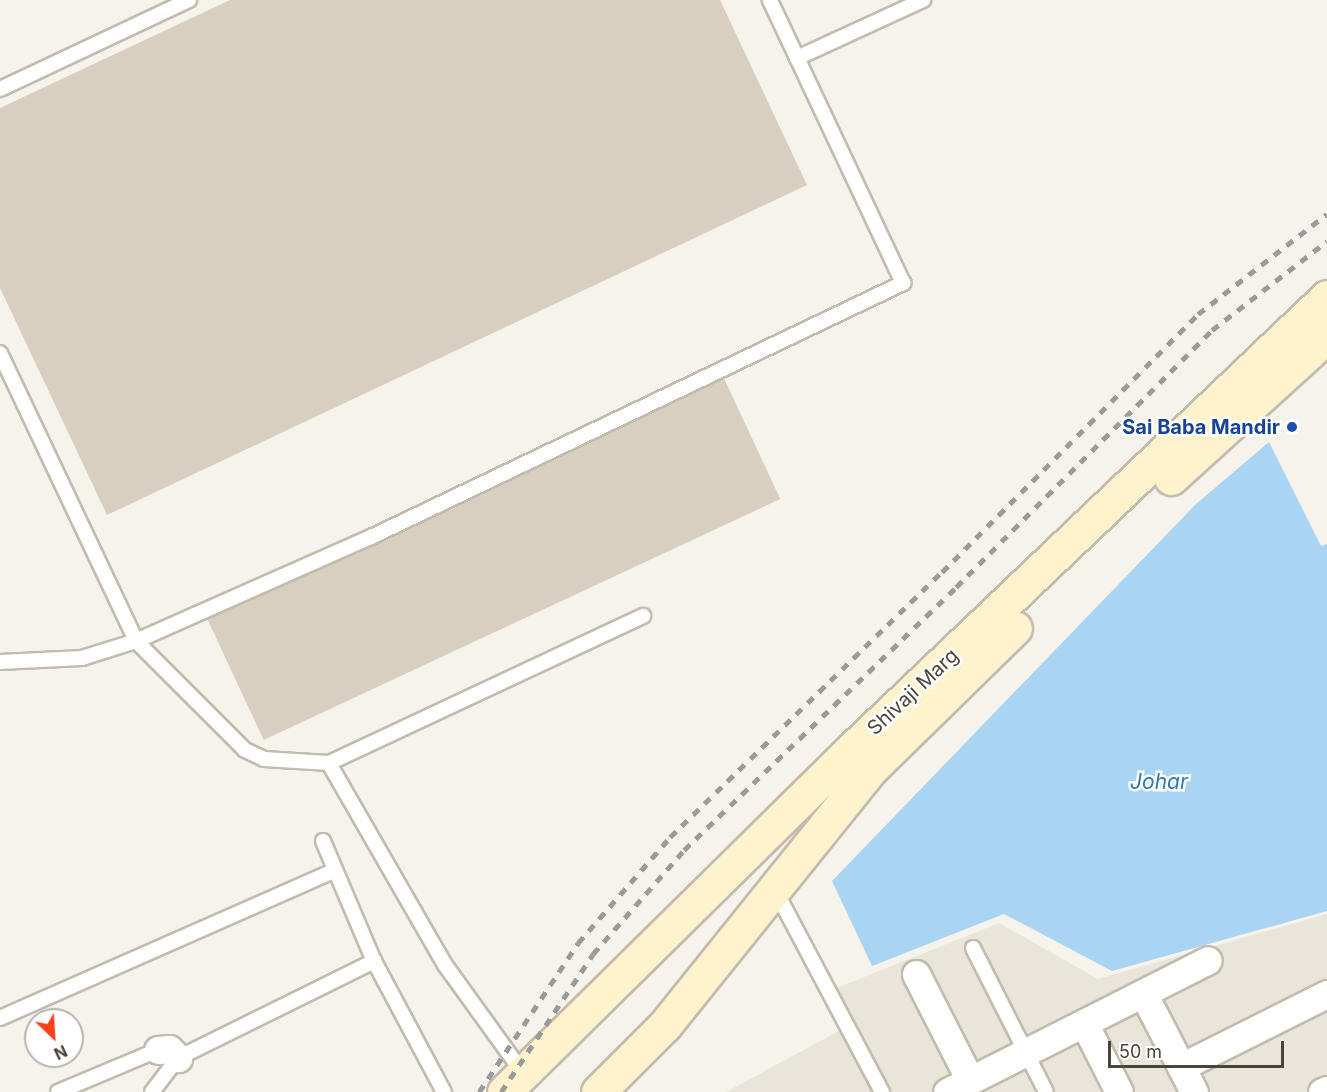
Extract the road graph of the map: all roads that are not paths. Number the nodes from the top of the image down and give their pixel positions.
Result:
1 (189, 0) edge
2 (770, 0) edge
3 (922, 0) edge
4 (798, 58) junction
5 (0, 89) edge
6 (1327, 297) edge
7 (1327, 336) edge
8 (0, 353) edge
9 (643, 616) dead end
10 (136, 642) junction
11 (0, 662) edge
12 (329, 763) junction
13 (323, 841) dead end
14 (335, 870) junction
15 (774, 889) junction
16 (973, 948) dead end
17 (1208, 960) dead end
18 (374, 961) junction
19 (916, 974) dead end
20 (1143, 993) junction
21 (1327, 994) edge
22 (0, 1018) edge
23 (1084, 1023) junction
24 (1026, 1052) junction
25 (168, 1054) junction
26 (1181, 1067) junction
27 (514, 1083) edge
28 (959, 1086) edge
29 (1327, 1090) edge
30 (58, 1092) edge
31 (152, 1092) edge
32 (444, 1092) edge
33 (598, 1092) edge
34 (882, 1092) edge
35 (1046, 1092) edge
36 (1119, 1092) edge
37 (1194, 1092) edge
38 (1322, 1092) edge

1 - 5 lane
2 - 4 lane
3 - 4 lane
4 - 10 lane
6 - 27 main road, Shivaji Marg
7 - 15 main road, Shivaji Marg
8 - 10 lane
9 - 12 lane
10 - 11 lane
10 - 12 lane
12 - 27 lane
13 - 14 lane
14 - 18 lane
14 - 22 lane
15 - 33 main road, Shivaji Marg
15 - 34 lane
16 - 24 lane
17 - 20 street
18 - 25 lane
18 - 32 lane
19 - 28 street
20 - 23 street
20 - 26 street
21 - 26 street
23 - 24 street
23 - 36 street
24 - 28 street
24 - 35 lane
25 - 30 lane
25 - 31 lane
26 - 37 street
29 - 38 street

